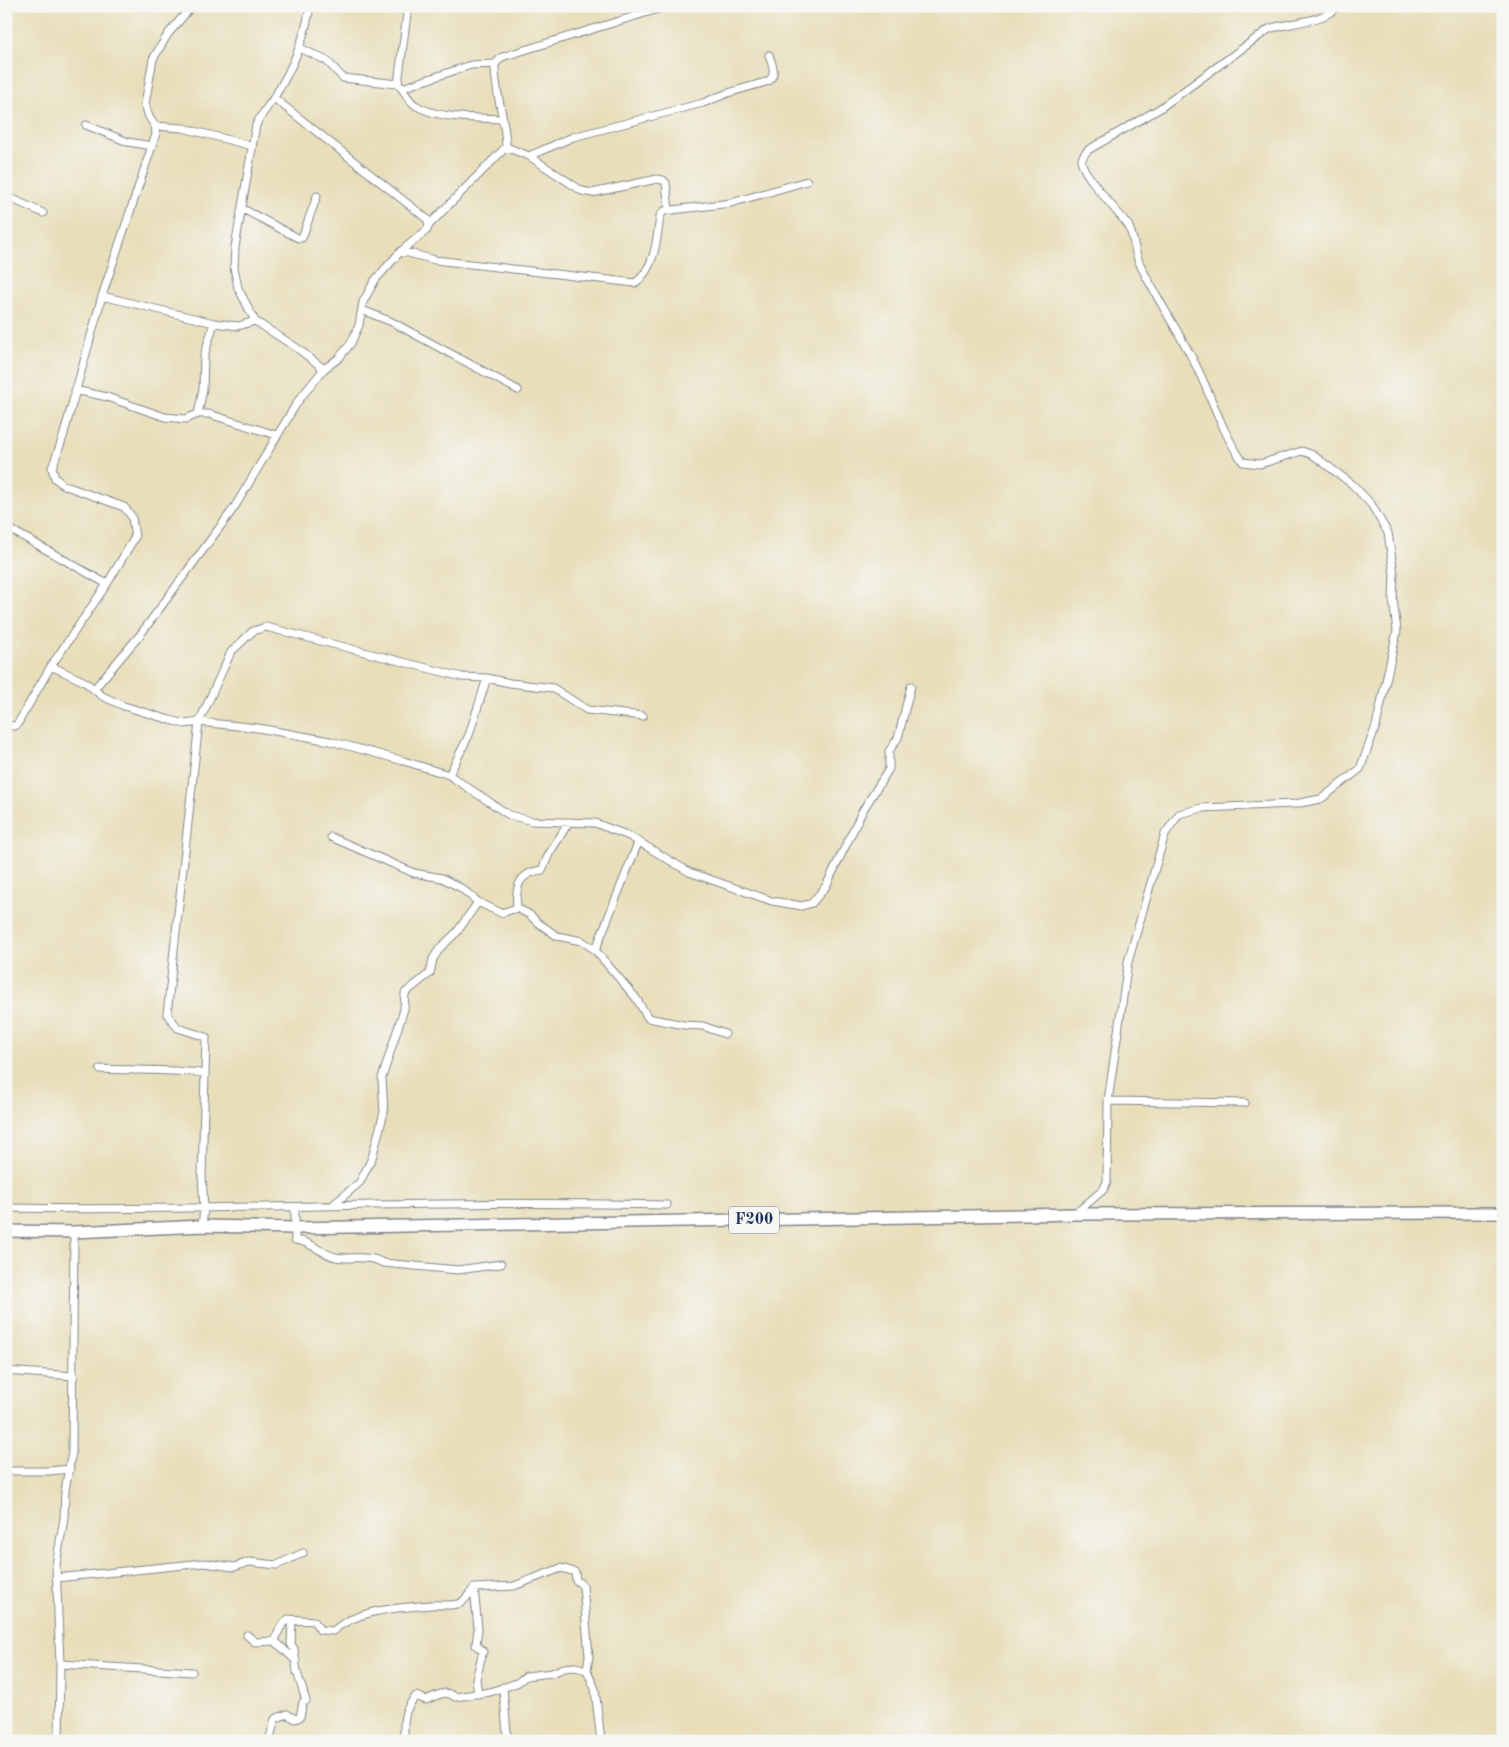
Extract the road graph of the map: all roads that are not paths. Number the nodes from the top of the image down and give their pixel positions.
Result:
1 (192, 6) edge
2 (310, 6) edge
3 (408, 6) edge
4 (668, 6) edge
5 (1337, 6) edge
6 (300, 48) junction
7 (769, 55) dead end
8 (495, 64) junction
9 (400, 86) junction
10 (274, 98) junction
11 (503, 119) junction
12 (86, 125) dead end
13 (155, 126) junction
14 (152, 146) junction
15 (252, 146) junction
16 (506, 147) junction
17 (530, 156) junction
18 (807, 181) dead end
19 (6, 196) edge
20 (317, 196) dead end
21 (243, 209) junction
22 (669, 210) junction
23 (43, 213) dead end
24 (429, 225) junction
25 (401, 251) junction
26 (102, 296) junction
27 (362, 310) junction
28 (255, 321) junction
29 (214, 323) junction
30 (324, 369) junction
31 (75, 390) junction
32 (518, 390) dead end
33 (198, 414) junction
34 (276, 435) junction
35 (6, 527) edge
36 (107, 584) junction
37 (51, 666) junction
38 (487, 678) junction
39 (911, 686) dead end
40 (95, 688) junction
41 (643, 716) dead end
42 (199, 722) junction
43 (6, 725) edge
44 (449, 776) junction
45 (569, 822) junction
46 (331, 837) dead end
47 (638, 843) junction
48 (478, 902) junction
49 (517, 908) junction
50 (595, 951) junction
51 (725, 1034) dead end
52 (100, 1069) dead end
53 (205, 1074) junction
54 (1108, 1101) junction
55 (1245, 1103) dead end
56 (334, 1205) junction
57 (667, 1205) dead end
58 (294, 1206) junction
59 (6, 1208) edge
60 (204, 1208) junction
61 (1503, 1212) edge
62 (1075, 1214) junction
63 (202, 1226) junction
64 (295, 1228) junction
65 (6, 1231) edge
66 (74, 1232) junction
67 (501, 1264) dead end
68 (6, 1371) edge
69 (74, 1376) junction
70 (70, 1469) junction
71 (6, 1470) edge
72 (302, 1552) dead end
73 (56, 1578) junction
74 (474, 1588) junction
75 (292, 1620) junction
76 (246, 1635) dead end
77 (275, 1641) junction
78 (297, 1662) junction
79 (60, 1664) junction
80 (587, 1670) junction
81 (192, 1672) dead end
82 (503, 1687) junction
83 (478, 1694) junction
84 (59, 1741) edge
85 (269, 1741) edge
86 (404, 1741) edge
87 (505, 1741) edge
88 (601, 1741) edge

1 - 13 street
2 - 6 street
3 - 9 street
4 - 8 street
5 - 54 street
6 - 9 street
6 - 10 street
7 - 17 street
8 - 9 street
8 - 11 street
9 - 11 street
10 - 15 street
10 - 24 street
11 - 16 street
12 - 14 street
13 - 14 street
13 - 15 street
14 - 26 street
15 - 21 street
16 - 17 street
16 - 24 street
17 - 22 street
18 - 22 street
19 - 23 street
20 - 21 street
21 - 28 street
22 - 25 street
24 - 25 street
25 - 27 street
26 - 29 street
26 - 31 street
27 - 30 street
27 - 32 street
28 - 29 street
28 - 30 street
29 - 33 street
30 - 34 street
31 - 33 street
31 - 36 street
33 - 34 street
34 - 40 street
35 - 36 street
36 - 37 street
37 - 40 street
37 - 43 street
38 - 41 street
38 - 42 street
38 - 44 street
39 - 47 street
40 - 42 street
42 - 44 street
42 - 53 street
44 - 45 street
45 - 47 street
45 - 49 street
46 - 48 street
47 - 50 street
48 - 49 street
48 - 56 street
49 - 50 street
50 - 51 street
52 - 53 street
53 - 60 street
54 - 55 street
54 - 62 street
56 - 57 street
56 - 58 street
58 - 60 street
58 - 64 street
59 - 60 street
60 - 63 street
61 - 62 main road, F200
62 - 64 main road, F200
63 - 64 main road, F200
63 - 66 main road, F200
64 - 67 street
65 - 66 main road, F200
66 - 69 street
68 - 69 street
69 - 70 street
70 - 71 street
70 - 73 street
72 - 73 street
73 - 79 street
74 - 75 street
74 - 80 street
74 - 83 street
75 - 77 street
75 - 78 street
76 - 77 street
77 - 78 street
78 - 85 street
79 - 81 street
79 - 84 street
80 - 82 street
80 - 88 street
82 - 83 street
82 - 87 street
83 - 86 street

